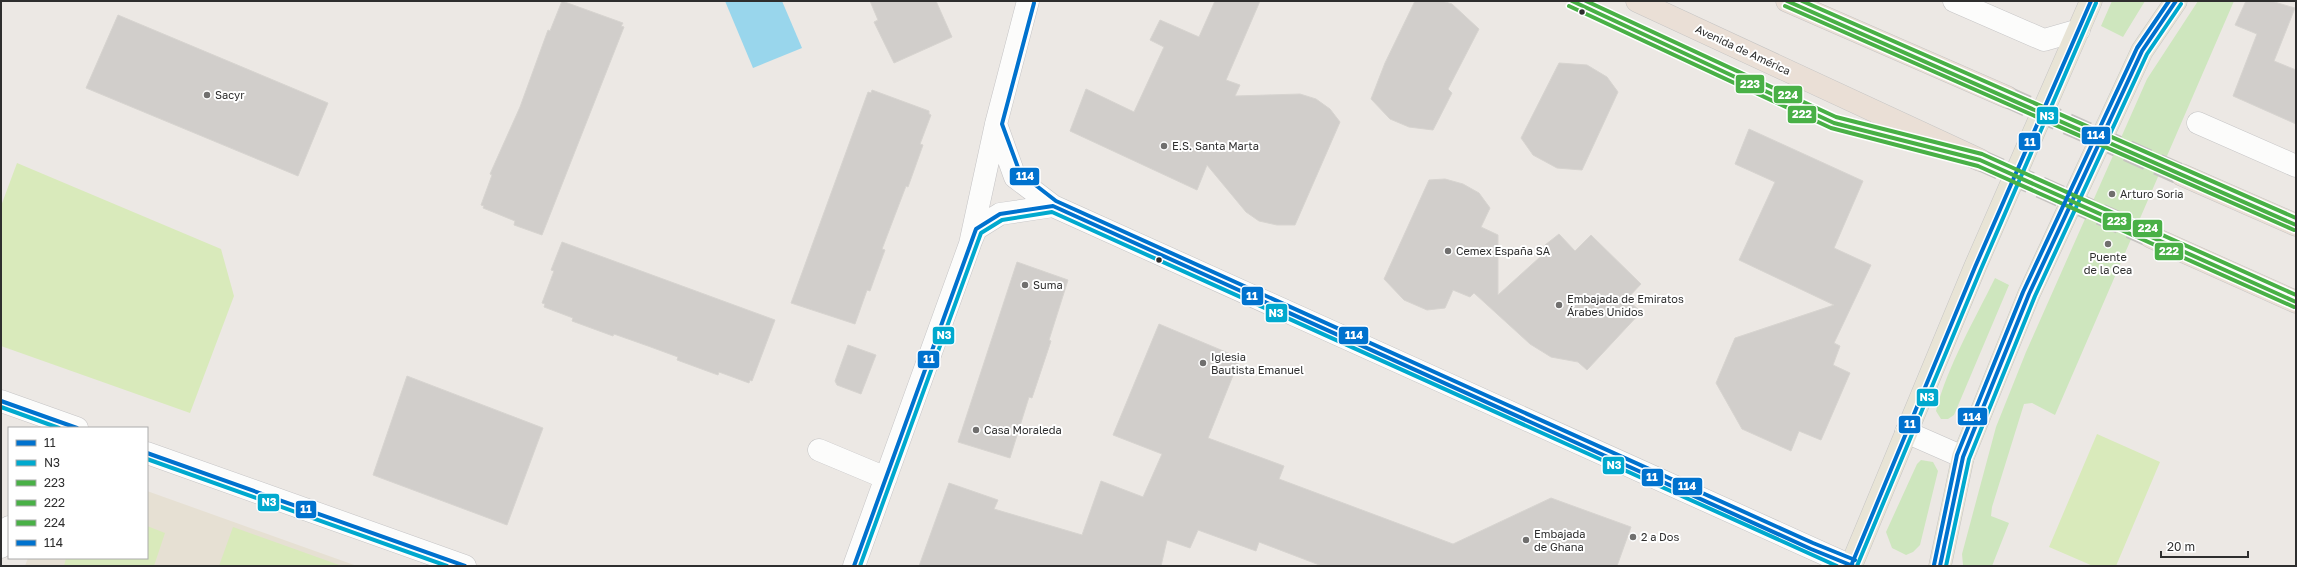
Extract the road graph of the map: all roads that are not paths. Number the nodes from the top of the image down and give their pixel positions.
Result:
1 (1028, 1) edge
2 (1637, 1) edge
3 (1787, 1) edge
4 (1954, 1) edge
5 (2091, 1) edge
6 (2176, 1) edge
7 (2079, 30) junction
8 (2007, 97) tunnel mouth
9 (2198, 123) dead end
10 (996, 124) junction
11 (1980, 160) tunnel mouth
12 (2296, 166) edge
13 (2182, 175) tunnel mouth
14 (1053, 206) junction
15 (2296, 225) edge
16 (2150, 237) tunnel mouth
17 (970, 244) junction
18 (2296, 302) edge
19 (1, 401) edge
20 (49, 423) edge
21 (71, 427) edge
22 (1906, 432) junction
23 (819, 450) dead end
24 (148, 453) edge
25 (1963, 457) junction
26 (886, 478) junction
27 (8, 530) edge
28 (1, 547) edge
29 (465, 566) edge
30 (854, 566) edge
31 (1852, 566) edge
32 (1940, 566) edge

1 - 10 street
2 - 11 highway, Avenida de América
3 - 8 highway
4 - 7 street
5 - 7 main road
6 - 25 main road
7 - 22 main road
9 - 12 street
10 - 14 street
10 - 17 street
13 - 15 highway
14 - 17 street
14 - 31 street
16 - 18 highway
17 - 26 street
19 - 20 street
20 - 21 street
22 - 25 street
22 - 31 main road
23 - 26 street
24 - 29 street
25 - 32 main road
26 - 30 street
27 - 28 street

